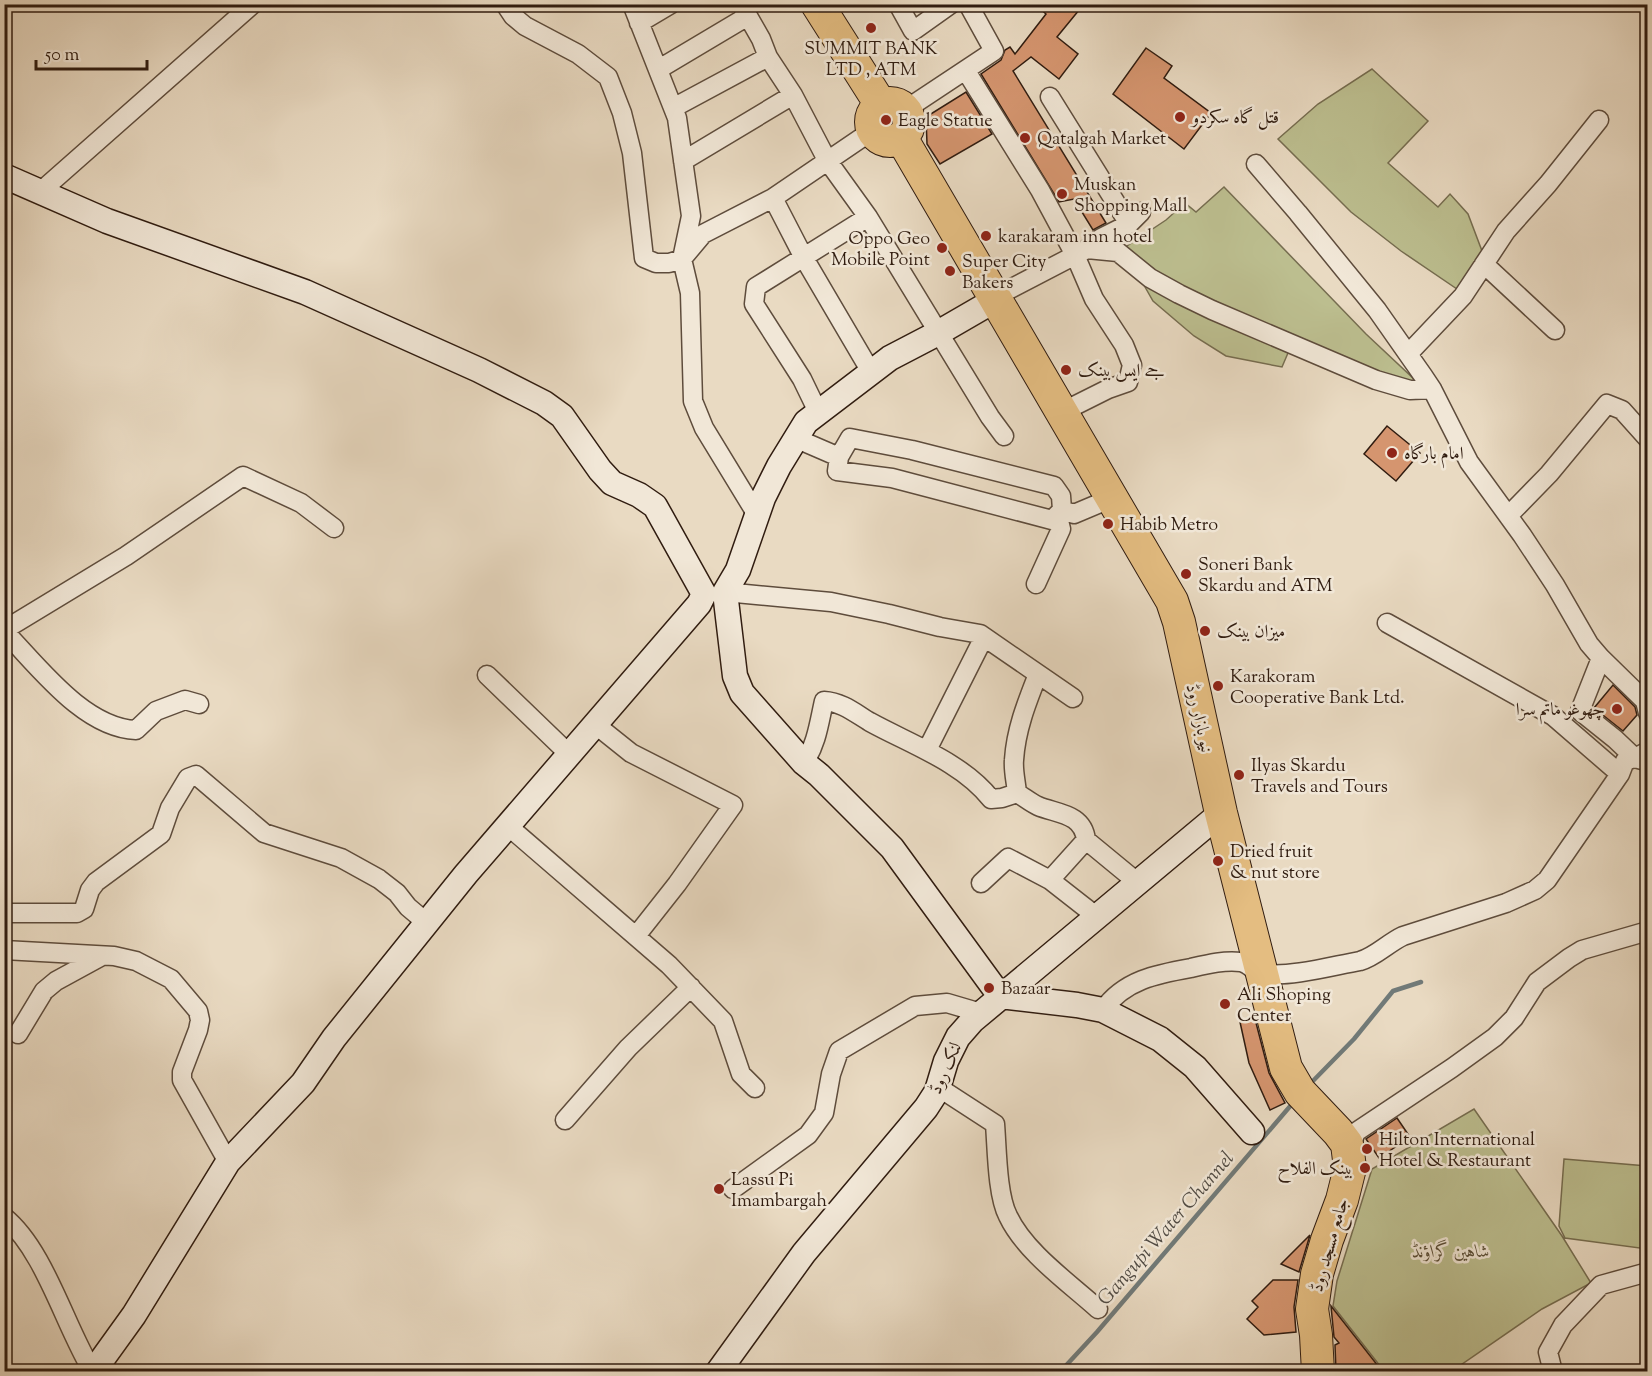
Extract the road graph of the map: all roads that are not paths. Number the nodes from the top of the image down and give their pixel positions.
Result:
1 (253, 4) edge
2 (505, 4) edge
3 (632, 4) edge
4 (671, 4) edge
5 (818, 4) edge
6 (898, 4) edge
7 (951, 4) edge
8 (968, 4) edge
9 (745, 10) edge
10 (639, 23) junction
11 (768, 57) junction
12 (659, 69) junction
13 (966, 70) junction
14 (793, 95) junction
15 (1050, 97) dead end
16 (673, 108) junction
17 (1599, 120) dead end
18 (890, 121) junction
19 (827, 160) junction
20 (683, 161) junction
21 (1256, 164) dead end
22 (4, 176) edge
23 (40, 192) junction
24 (773, 198) junction
25 (868, 217) junction
26 (1081, 252) junction
27 (682, 258) junction
28 (804, 258) junction
29 (1484, 264) junction
30 (995, 300) junction
31 (1555, 330) dead end
32 (938, 333) junction
33 (1408, 354) junction
34 (871, 372) junction
35 (1432, 389) junction
36 (818, 412) junction
37 (1062, 412) junction
38 (1004, 436) dead end
39 (1647, 437) edge
40 (795, 438) junction
41 (839, 457) junction
42 (1112, 498) junction
43 (756, 515) junction
44 (1057, 515) junction
45 (1508, 516) junction
46 (334, 528) dead end
47 (1036, 584) dead end
48 (715, 593) junction
49 (1387, 623) dead end
50 (4, 631) edge
51 (984, 637) junction
52 (1601, 658) junction
53 (1038, 674) junction
54 (487, 675) dead end
55 (1073, 698) dead end
56 (199, 704) dead end
57 (1647, 713) edge
58 (596, 725) junction
59 (927, 750) junction
60 (570, 755) junction
61 (1643, 757) edge
62 (804, 763) junction
63 (1620, 774) junction
64 (1017, 793) junction
65 (1221, 813) junction
66 (508, 826) junction
67 (1086, 840) junction
68 (1050, 880) junction
69 (1137, 882) junction
70 (981, 883) dead end
71 (4, 913) edge
72 (1096, 916) junction
73 (427, 922) junction
74 (1647, 930) edge
75 (636, 936) junction
76 (4, 950) edge
77 (100, 957) junction
78 (1262, 975) junction
79 (691, 987) junction
80 (1000, 996) junction
81 (1103, 1010) junction
82 (981, 1013) junction
83 (18, 1034) dead end
84 (938, 1087) junction
85 (754, 1088) dead end
86 (565, 1120) dead end
87 (1252, 1132) dead end
88 (1347, 1155) junction
89 (228, 1162) junction
90 (733, 1189) dead end
91 (4, 1217) edge
92 (1647, 1272) edge
93 (1098, 1308) dead end
94 (93, 1371) edge
95 (718, 1371) edge
96 (1318, 1371) edge
97 (1553, 1371) edge

1 - 23 street
2 - 27 street
3 - 10 street
4 - 10 street
5 - 18 highway, نیو بازار روڈ
6 - 7 street
8 - 13 street
9 - 11 street
9 - 12 street
10 - 12 street
11 - 14 street
11 - 16 street
12 - 16 street
13 - 18 street
13 - 26 street
14 - 19 street
14 - 20 street
15 - 26 street
16 - 20 street
17 - 29 street
18 - 19 street
18 - 30 highway, نیو بازار روڈ
19 - 24 street
19 - 25 street
20 - 27 street
21 - 33 street
22 - 23 main road
23 - 48 main road
24 - 27 street
24 - 28 street
25 - 28 street
25 - 32 street
26 - 30 street
26 - 35 street
26 - 37 street
27 - 43 street
28 - 34 street
28 - 36 street
29 - 31 street
29 - 33 street
30 - 32 main road
30 - 37 highway, نیو بازار روڈ
32 - 34 main road
32 - 38 street
33 - 35 street
34 - 36 main road
35 - 45 street
36 - 40 main road
37 - 42 highway, نیو بازار روڈ
39 - 45 street
40 - 41 street
40 - 43 main road
41 - 44 street
41 - 44 street
42 - 44 street
42 - 65 highway, نیو بازار روڈ
43 - 48 main road
44 - 47 street
45 - 52 street
46 - 50 street
48 - 51 street
48 - 58 main road
48 - 62 main road
49 - 63 street
50 - 56 street
51 - 53 street
51 - 59 street
52 - 57 street
52 - 61 street
53 - 55 street
53 - 64 street
54 - 60 street
58 - 60 main road
58 - 75 street
59 - 62 street
59 - 64 street
60 - 66 main road
61 - 63 street
62 - 80 main road
63 - 78 street
64 - 67 street
65 - 69 main road, لنک روڈ
65 - 78 highway, نیو بازار روڈ
66 - 73 main road
66 - 75 street
67 - 68 street
67 - 69 street
68 - 70 street
68 - 72 street
69 - 72 main road, لنک روڈ
71 - 73 street
72 - 80 main road, لنک روڈ
73 - 89 main road
74 - 88 street
75 - 79 street
76 - 77 street
77 - 83 street
77 - 89 street
78 - 81 street
78 - 88 highway, نیو بازار روڈ
79 - 85 street
79 - 86 street
80 - 81 main road
80 - 82 main road, لنک روڈ
81 - 87 main road
82 - 84 main road, لنک روڈ
82 - 90 street
84 - 93 street
84 - 95 main road, لنک روڈ
88 - 96 highway, جامع مسجد روڈ
89 - 94 main road
91 - 94 street
92 - 97 street

